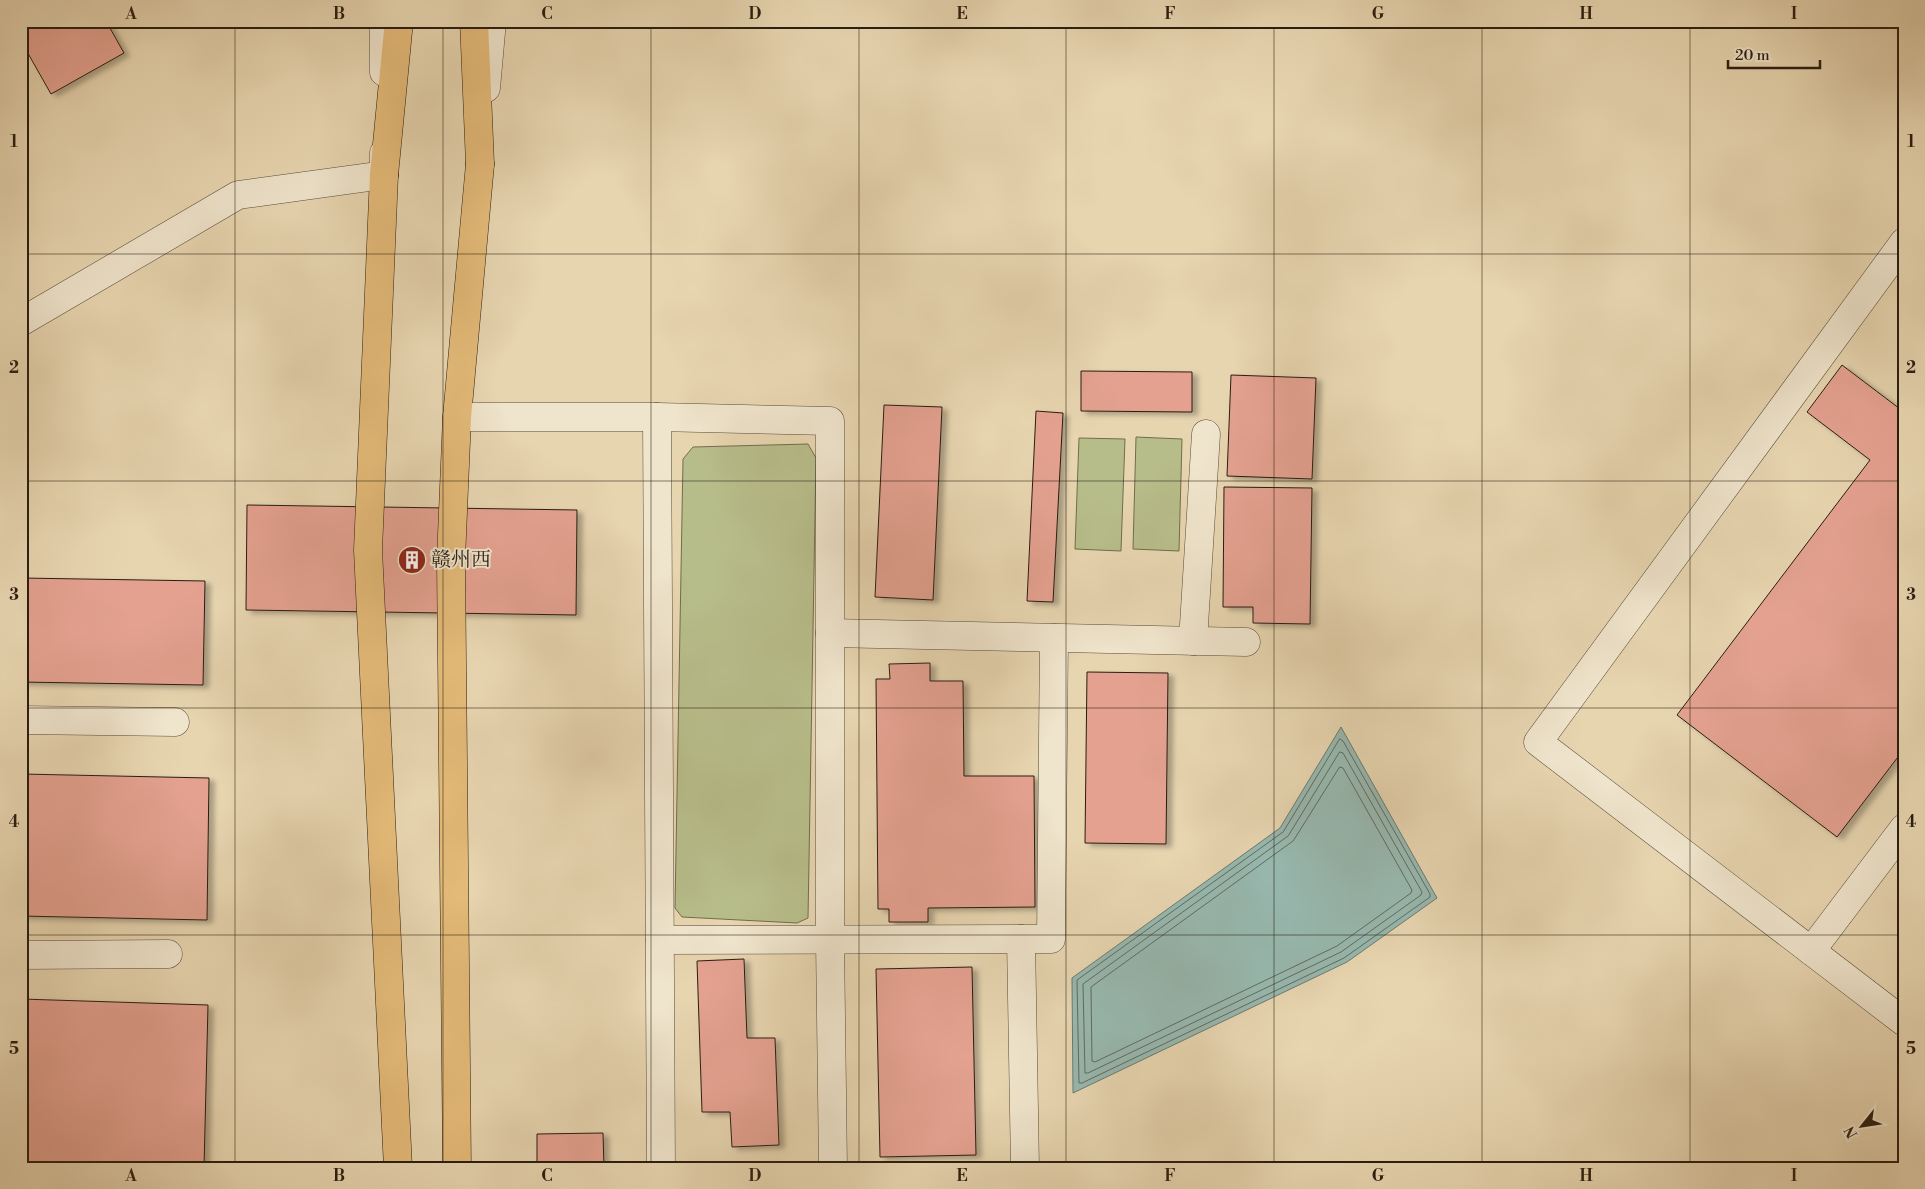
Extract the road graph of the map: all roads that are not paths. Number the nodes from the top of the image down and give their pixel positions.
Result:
1 (384, 21) edge
2 (399, 21) edge
3 (474, 21) edge
4 (492, 21) edge
5 (480, 164) junction
6 (384, 175) junction
7 (1904, 242) edge
8 (21, 322) edge
9 (457, 416) junction
10 (657, 417) junction
11 (1206, 434) dead end
12 (830, 633) junction
13 (1054, 638) junction
14 (1193, 641) junction
15 (1246, 642) dead end
16 (21, 720) edge
17 (175, 722) dead end
18 (1904, 828) edge
19 (1021, 939) junction
20 (660, 940) junction
21 (830, 940) junction
22 (1811, 951) junction
23 (168, 954) dead end
24 (21, 955) edge
25 (1904, 1022) edge
26 (398, 1168) edge
27 (457, 1168) edge
28 (661, 1168) edge
29 (834, 1168) edge
30 (1026, 1168) edge

1 - 6 street
2 - 6 highway
3 - 5 highway
4 - 5 street
5 - 9 highway
6 - 8 street
6 - 26 highway
7 - 22 street
9 - 10 street
9 - 27 highway
10 - 12 street
10 - 20 street
11 - 14 street
12 - 13 street
12 - 21 street
13 - 14 street
13 - 19 street
14 - 15 street
16 - 17 street
18 - 22 street
19 - 21 street
19 - 30 street
20 - 21 street
20 - 28 street
21 - 29 street
22 - 25 street
23 - 24 street

